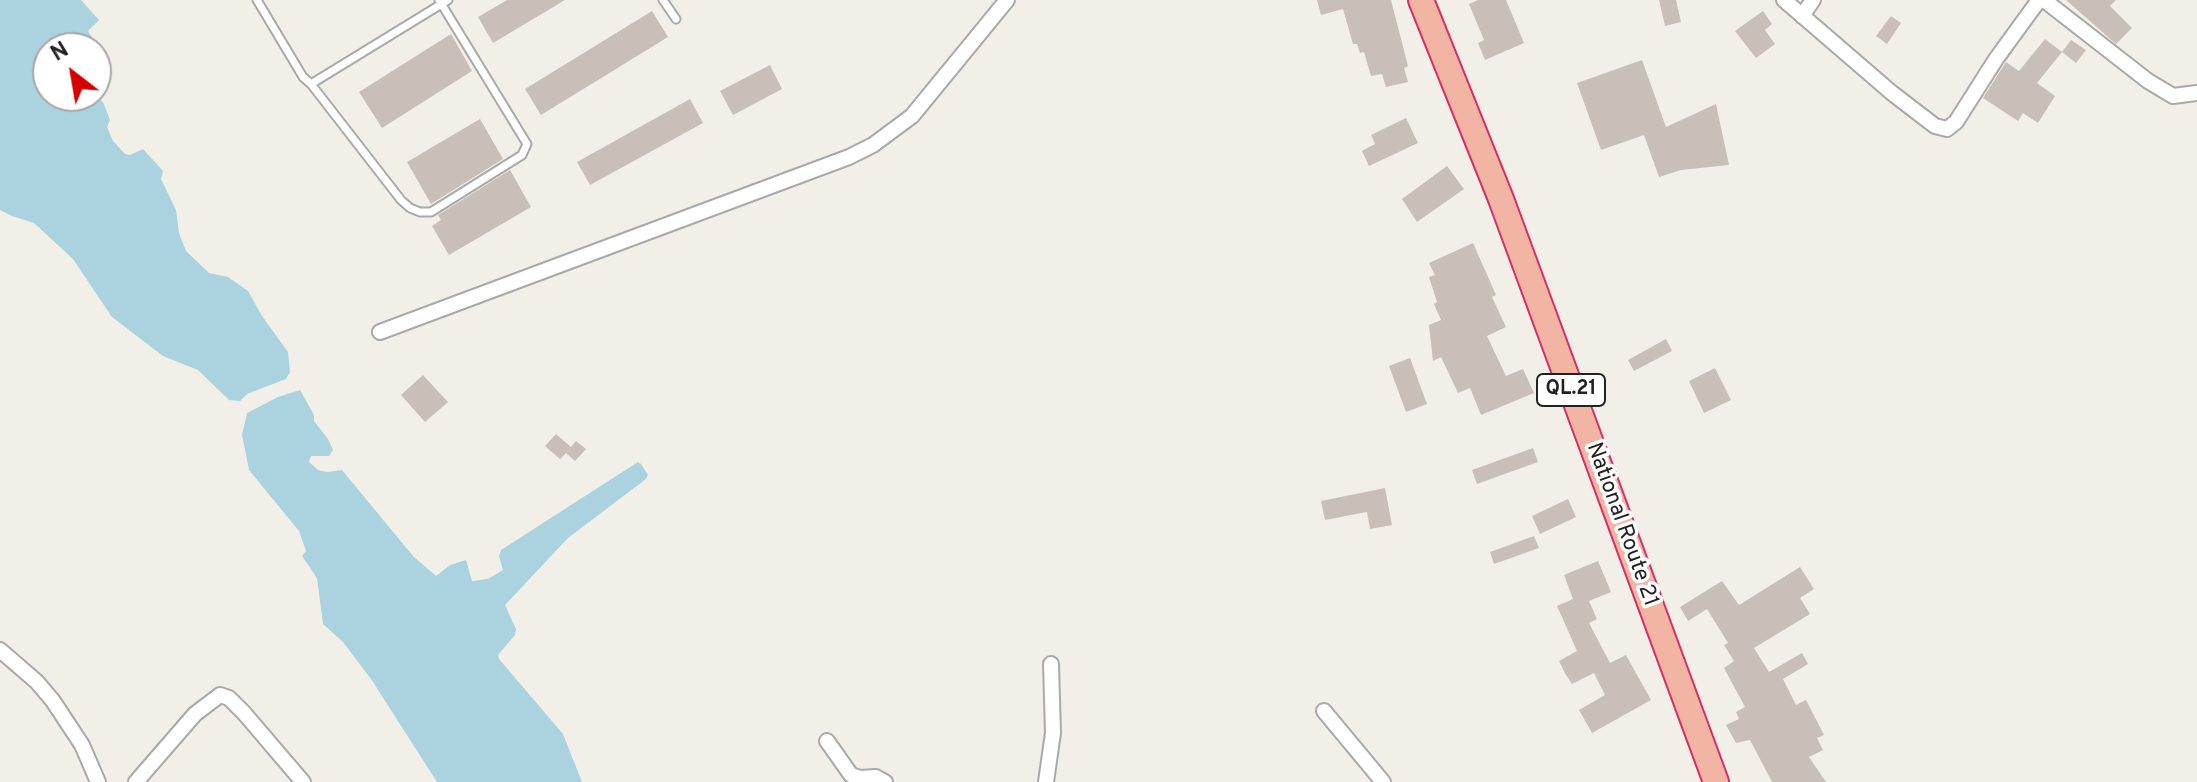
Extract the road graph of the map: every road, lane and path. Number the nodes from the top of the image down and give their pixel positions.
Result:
1 (257, 0) edge
2 (663, 0) edge
3 (1007, 0) edge
4 (1421, 0) edge
5 (1784, 0) edge
6 (1813, 0) edge
7 (2042, 0) edge
8 (443, 1) edge
9 (1802, 16) junction
10 (676, 19) dead end
11 (311, 84) junction
12 (2197, 93) edge
13 (380, 332) dead end
14 (0, 650) edge
15 (1051, 664) dead end
16 (1324, 711) dead end
17 (827, 741) dead end
18 (98, 782) edge
19 (136, 782) edge
20 (303, 782) edge
21 (885, 782) edge
22 (1046, 782) edge
23 (1383, 782) edge
24 (1716, 782) edge

1 - 11 lane
2 - 10 lane
3 - 13 street
4 - 24 highway, National Route 21 / QL.21
5 - 9 street
6 - 9 street
7 - 9 street
7 - 12 street
8 - 11 lane
8 - 11 lane
14 - 18 street
15 - 22 street
16 - 23 street
17 - 21 street
19 - 20 street

